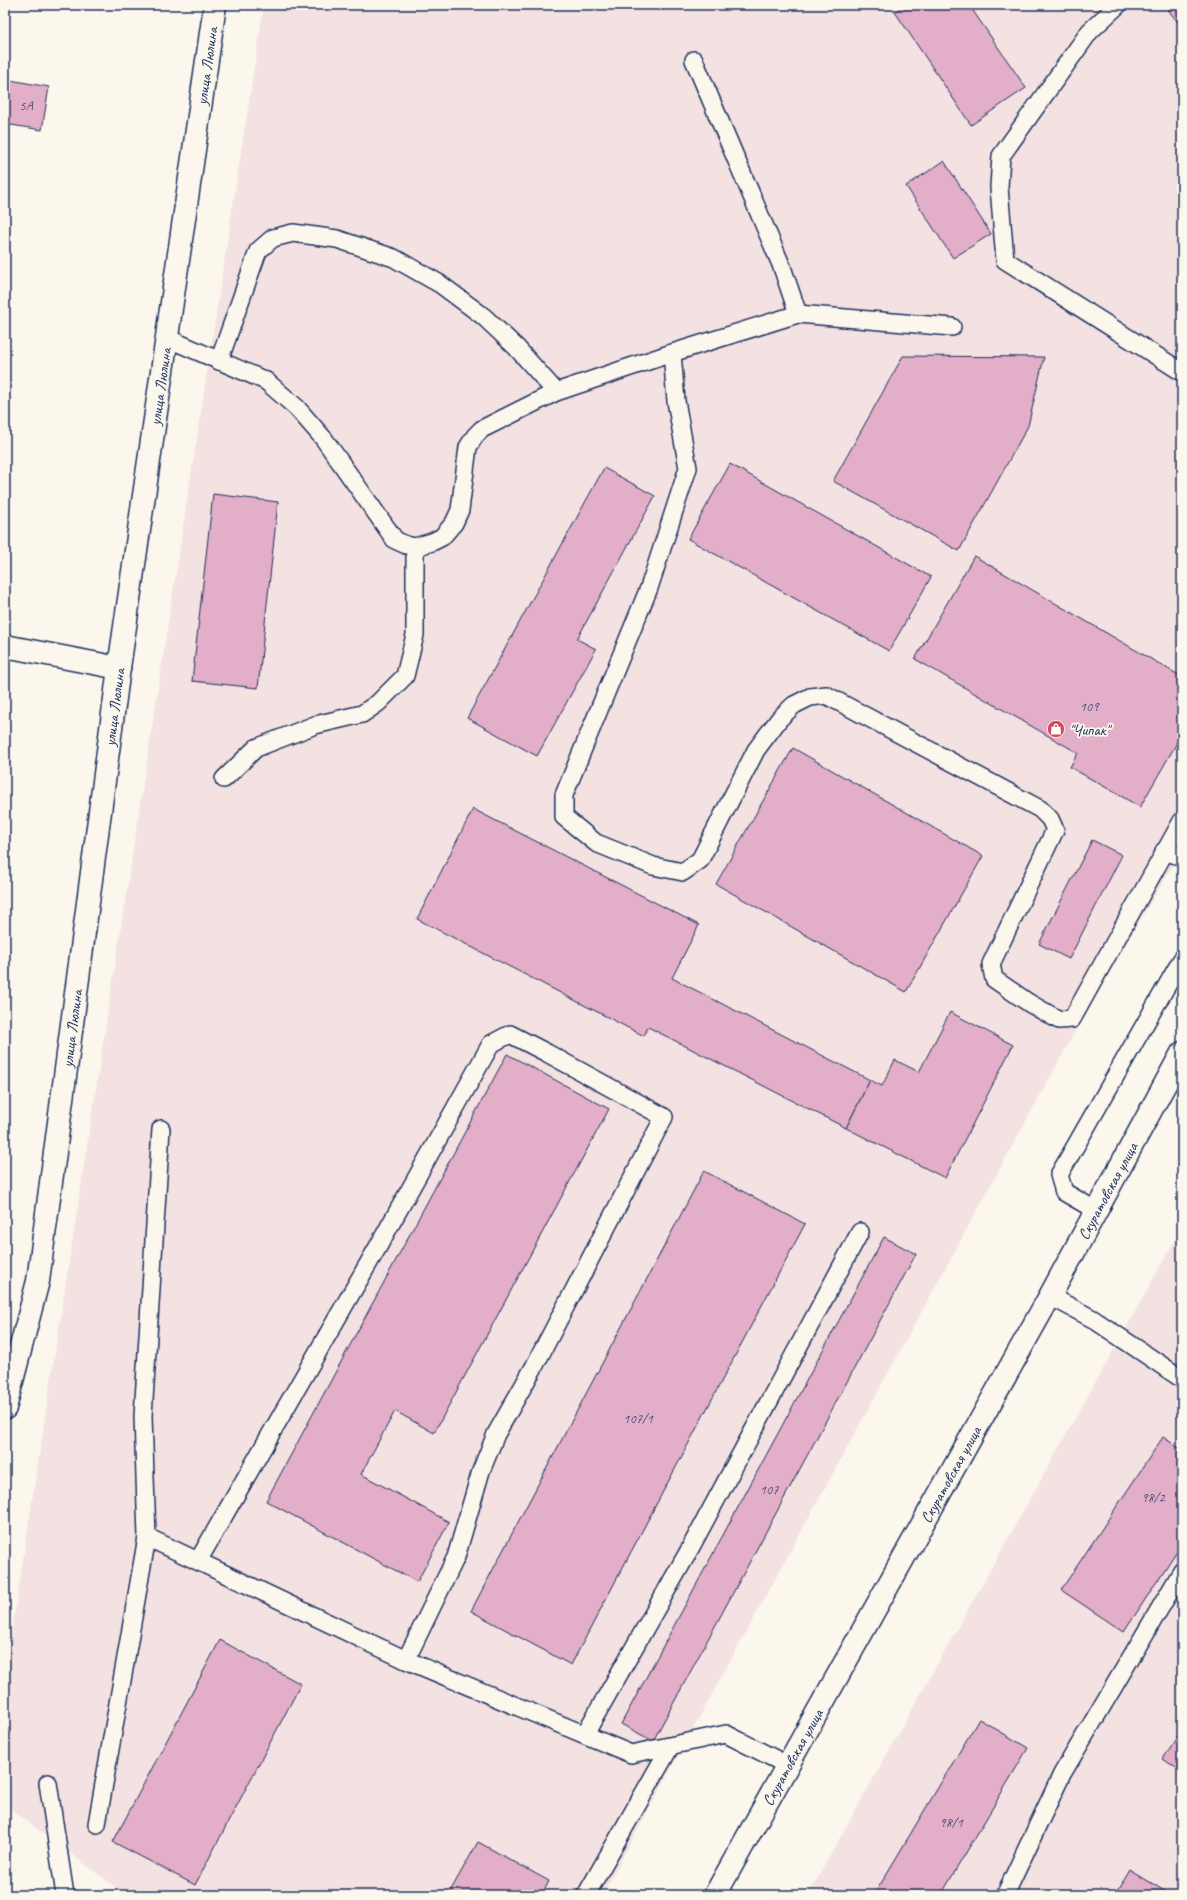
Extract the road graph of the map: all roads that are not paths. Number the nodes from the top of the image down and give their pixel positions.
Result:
1 (215, 5) edge
2 (1118, 5) edge
3 (694, 60) dead end
4 (798, 314) junction
5 (952, 327) dead end
6 (167, 338) junction
7 (672, 353) junction
8 (219, 361) junction
9 (1182, 372) edge
10 (556, 392) junction
11 (415, 547) junction
12 (5, 646) edge
13 (119, 668) junction
14 (224, 779) dead end
15 (1182, 821) edge
16 (1164, 851) junction
17 (1182, 857) edge
18 (1182, 959) edge
19 (1182, 1053) edge
20 (161, 1129) dead end
21 (1097, 1212) junction
22 (860, 1232) dead end
23 (1050, 1296) junction
24 (1182, 1379) edge
25 (5, 1408) edge
26 (147, 1537) junction
27 (198, 1561) junction
28 (1182, 1572) edge
29 (406, 1660) junction
30 (585, 1734) junction
31 (670, 1747) junction
32 (789, 1766) junction
33 (48, 1783) dead end
34 (97, 1824) dead end
35 (65, 1895) edge
36 (586, 1895) edge
37 (716, 1895) edge
38 (1005, 1895) edge

1 - 6 street, улица Люлина
2 - 9 lane
3 - 4 lane
4 - 5 lane
4 - 7 lane
6 - 8 lane
6 - 13 street, улица Люлина
7 - 10 lane
7 - 16 lane
8 - 10 lane
8 - 11 lane
10 - 11 lane
11 - 14 lane
12 - 13 street
13 - 25 street, улица Люлина
15 - 16 lane
16 - 17 lane
18 - 21 lane
19 - 21 street, Скуратовская улица
20 - 26 lane
21 - 23 street, Скуратовская улица
22 - 30 lane
23 - 24 lane
23 - 32 street, Скуратовская улица
26 - 27 lane
26 - 34 lane
27 - 29 lane
27 - 29 lane
28 - 38 lane
29 - 30 lane
30 - 31 lane
31 - 32 lane
31 - 36 lane
32 - 37 street, Скуратовская улица
33 - 35 lane

